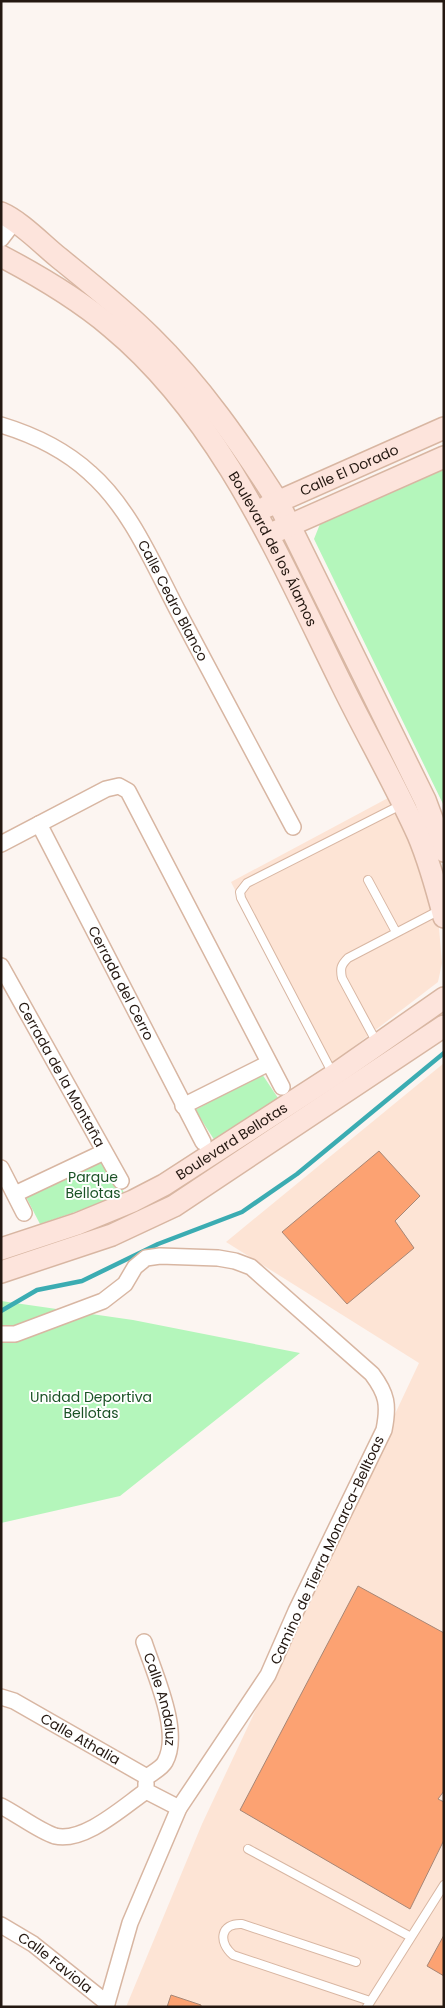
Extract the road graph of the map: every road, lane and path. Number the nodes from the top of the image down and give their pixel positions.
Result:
1 (8, 218) edge
2 (1, 240) edge
3 (1, 256) edge
4 (1, 424) edge
5 (444, 428) edge
6 (444, 457) edge
7 (278, 502) junction
8 (256, 512) junction
9 (289, 525) junction
10 (267, 535) junction
11 (403, 804) junction
12 (39, 824) junction
13 (293, 827) dead end
14 (1, 844) edge
15 (444, 851) edge
16 (368, 880) dead end
17 (443, 913) edge
18 (396, 932) junction
19 (1, 966) edge
20 (444, 998) edge
21 (444, 1026) edge
22 (378, 1045) junction
23 (269, 1064) junction
24 (334, 1075) junction
25 (287, 1095) junction
26 (184, 1106) junction
27 (304, 1120) junction
28 (207, 1149) junction
29 (104, 1152) junction
30 (1, 1168) edge
31 (223, 1174) junction
32 (121, 1180) dead end
33 (15, 1194) junction
34 (133, 1201) junction
35 (24, 1213) dead end
36 (145, 1221) junction
37 (1, 1249) edge
38 (1, 1272) edge
39 (1, 1334) edge
40 (144, 1642) dead end
41 (1, 1697) edge
42 (146, 1784) junction
43 (1, 1806) edge
44 (179, 1808) junction
45 (248, 1849) dead end
46 (444, 1885) edge
47 (1, 1925) edge
48 (411, 1937) junction
49 (356, 1962) dead end
50 (369, 2004) edge
51 (106, 2005) edge

1 - 2 street
1 - 7 street, Boulevard de los Álamos
3 - 8 street, Boulevard de los Álamos
4 - 13 street, Calle Cedro Blanco
5 - 7 street, Calle El Dorado
6 - 9 street, Calle El Dorado
7 - 8 street, Calle El Dorado
7 - 9 street, Boulevard de los Álamos
8 - 10 street, Boulevard de los Álamos
9 - 10 street, Calle El Dorado
9 - 15 street, Boulevard de los Álamos
10 - 11 street, Boulevard de los Álamos
11 - 17 street, Boulevard de los Álamos
11 - 24 lane
12 - 14 street
12 - 23 street
12 - 26 street, Cerrada del Cerro
16 - 18 lane
17 - 18 lane
18 - 22 lane
19 - 29 street, Cerrada de la Montaña
20 - 22 street, Boulevard Bellotas
21 - 27 street, Boulevard Bellotas
22 - 24 street, Boulevard Bellotas
23 - 25 street
23 - 26 street
24 - 25 street, Boulevard Bellotas
25 - 27 street
25 - 28 street, Boulevard Bellotas
26 - 28 street, Cerrada del Cerro
27 - 31 street, Boulevard Bellotas
28 - 31 street, Cerrada del Cerro
28 - 34 street, Boulevard Bellotas
29 - 32 street, Cerrada de la Montaña
29 - 33 street
30 - 33 street
31 - 36 street, Boulevard Bellotas
33 - 35 street
34 - 36 street
34 - 37 street, Boulevard Bellotas
36 - 38 street, Boulevard Bellotas
39 - 44 street, Camino de Tierra Monarca-Belltoas
40 - 42 street, Calle Andaluz
41 - 42 street, Calle Athalia
42 - 43 street
42 - 44 street, Calle Athalia
44 - 51 street, Camino de Tierra Monarca-Belltoas
45 - 48 lane
46 - 48 lane
47 - 51 street, Calle Faviola
48 - 50 lane
49 - 50 lane

